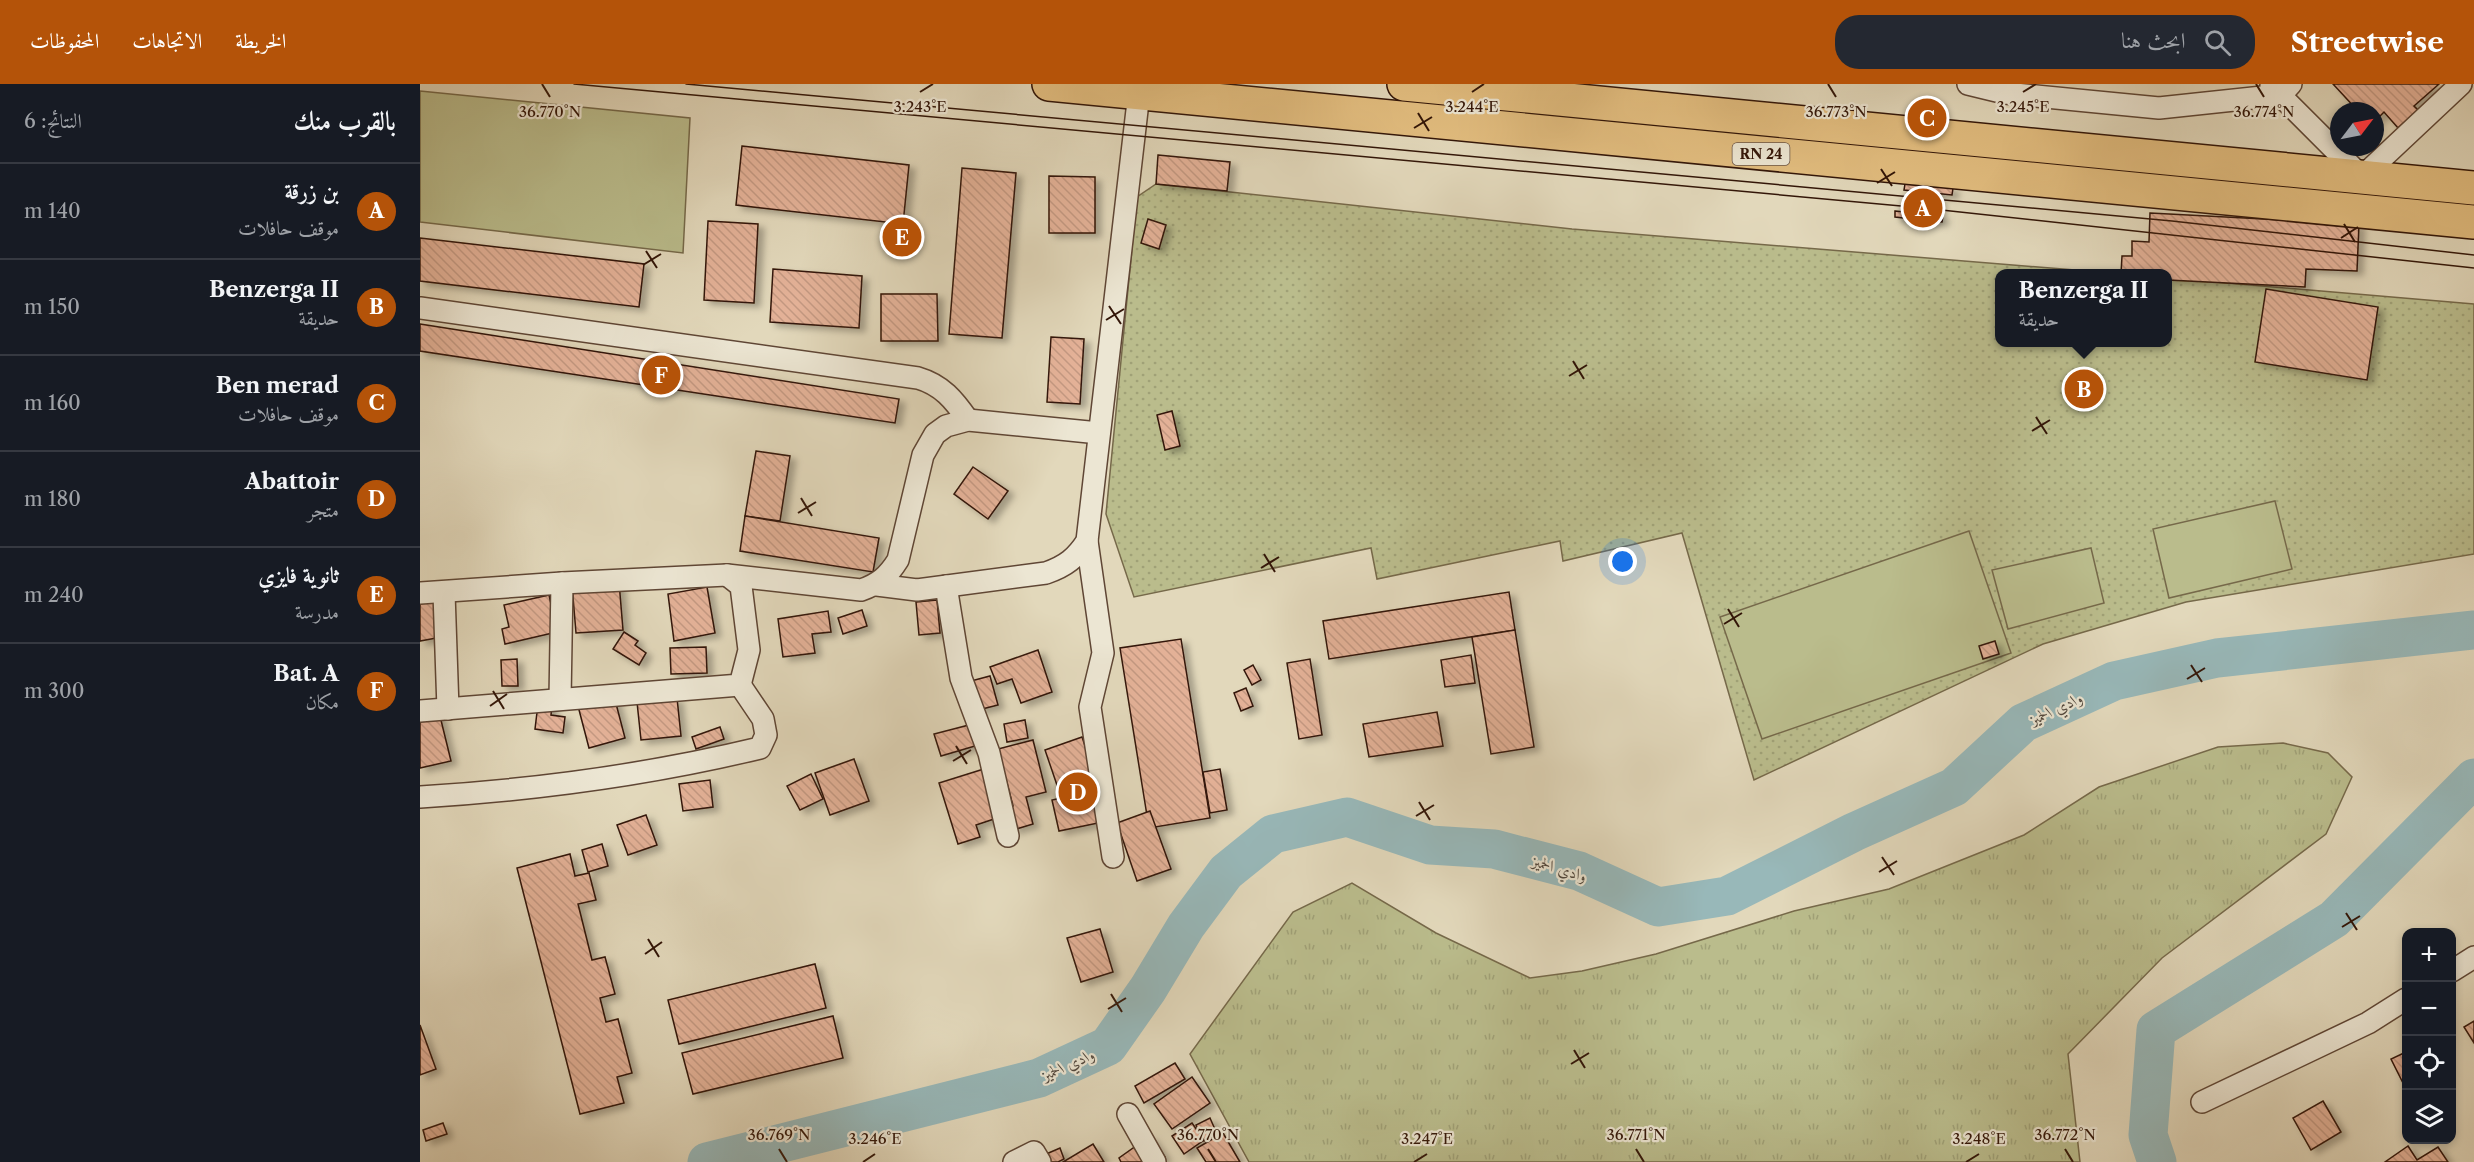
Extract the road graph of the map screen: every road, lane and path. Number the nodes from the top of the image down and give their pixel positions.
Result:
1 (1049, 84) edge
2 (1404, 84) edge
3 (1968, 84) edge
4 (2461, 84) edge
5 (2280, 88) edge
6 (1139, 93) junction
7 (2362, 177) junction
8 (2474, 188) edge
9 (2474, 222) edge
10 (420, 308) edge
11 (968, 420) junction
12 (1100, 433) junction
13 (1087, 541) junction
14 (727, 575) junction
15 (561, 583) junction
16 (877, 585) junction
17 (946, 586) junction
18 (444, 592) junction
19 (420, 593) edge
20 (741, 685) junction
21 (560, 699) junction
22 (448, 709) junction
23 (420, 711) edge
24 (420, 797) edge
25 (1008, 836) dead end
26 (1113, 857) dead end
27 (2474, 957) edge
28 (2456, 968) edge
29 (2402, 1002) edge
30 (2202, 1102) dead end
31 (1128, 1114) dead end
32 (1014, 1162) edge
33 (1040, 1162) edge
34 (1155, 1162) edge

1 - 6 main road, RN 24
2 - 7 main road, RN 24
3 - 5 street
4 - 7 street
5 - 7 street
6 - 9 main road, RN 24
6 - 12 street
7 - 8 main road, RN 24
10 - 11 street
11 - 12 street
11 - 16 street
12 - 13 street
13 - 17 street
13 - 26 street
14 - 15 street
14 - 16 street
14 - 20 street
15 - 18 street
15 - 21 street
16 - 17 street
17 - 25 street
18 - 19 street
18 - 22 street
20 - 21 street
20 - 24 street
21 - 22 street
22 - 23 street
27 - 28 street
29 - 30 street
31 - 34 street
32 - 33 street

